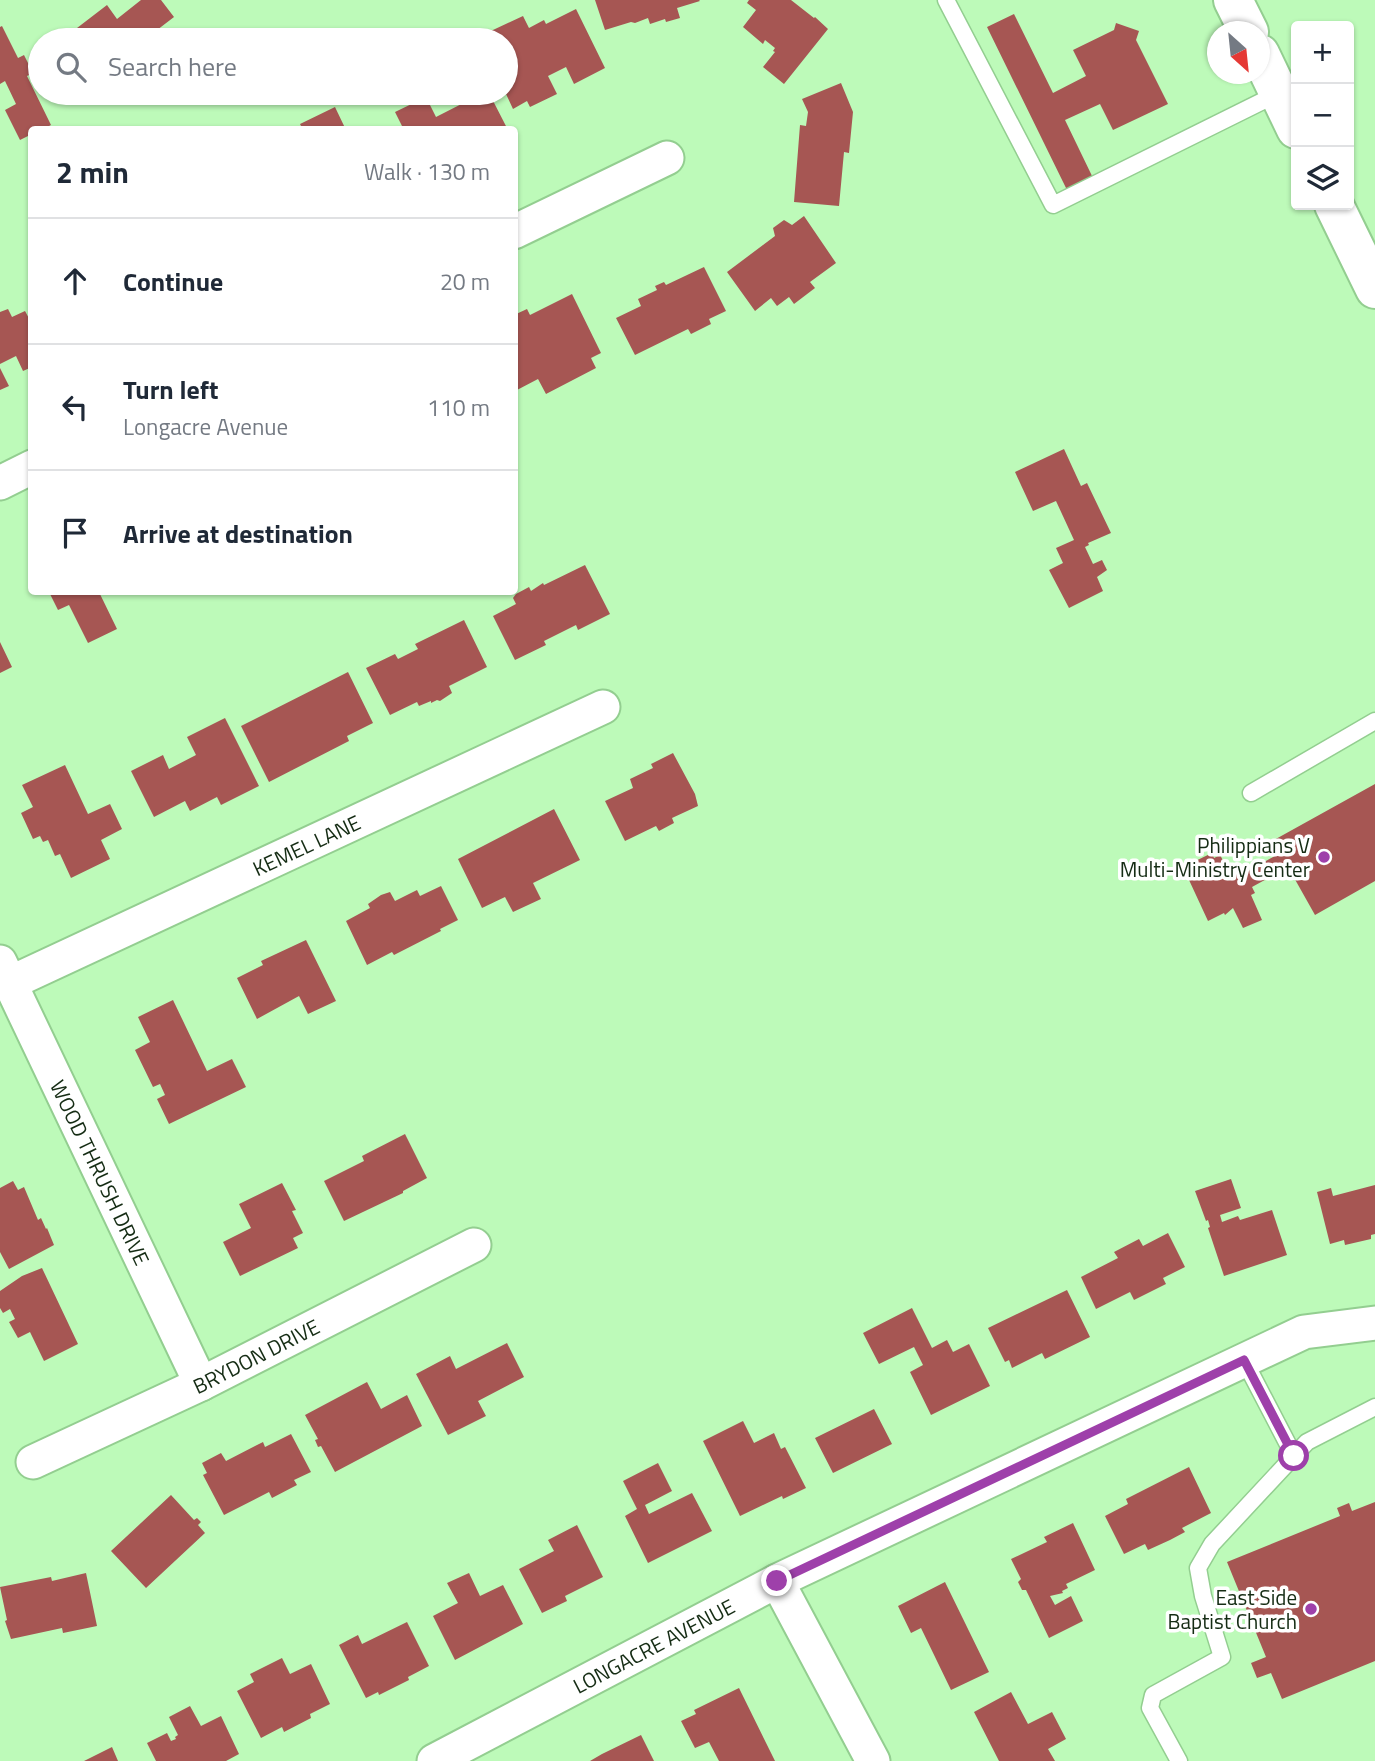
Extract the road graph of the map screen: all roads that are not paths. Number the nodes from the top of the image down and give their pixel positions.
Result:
1 (946, 0) edge
2 (1233, 0) edge
3 (1244, 21) edge
4 (1270, 75) edge
5 (1279, 93) junction
6 (1291, 118) edge
7 (667, 158) dead end
8 (1336, 210) edge
9 (518, 230) edge
10 (1375, 289) edge
11 (28, 469) edge
12 (0, 483) edge
13 (603, 707) dead end
14 (1375, 721) edge
15 (1251, 793) dead end
16 (5, 973) edge
17 (474, 1244) dead end
18 (1375, 1323) edge
19 (1244, 1360) junction
20 (201, 1384) junction
21 (1375, 1408) edge
22 (1294, 1456) junction
23 (33, 1462) dead end
24 (777, 1581) junction
25 (434, 1761) edge
26 (873, 1761) edge
27 (1179, 1761) edge

1 - 5 lane
2 - 3 main road
4 - 5 main road
5 - 6 main road
7 - 9 street
8 - 10 main road
11 - 12 street
13 - 16 street, KEMEL LANE
14 - 15 lane
16 - 20 street, WOOD THRUSH DRIVE
17 - 20 street, BRYDON DRIVE
18 - 19 street, LONGACRE AVENUE
19 - 22 lane
19 - 24 street, LONGACRE AVENUE
20 - 23 street, BRYDON DRIVE
21 - 22 lane
22 - 27 lane
24 - 25 street, LONGACRE AVENUE
24 - 26 street

